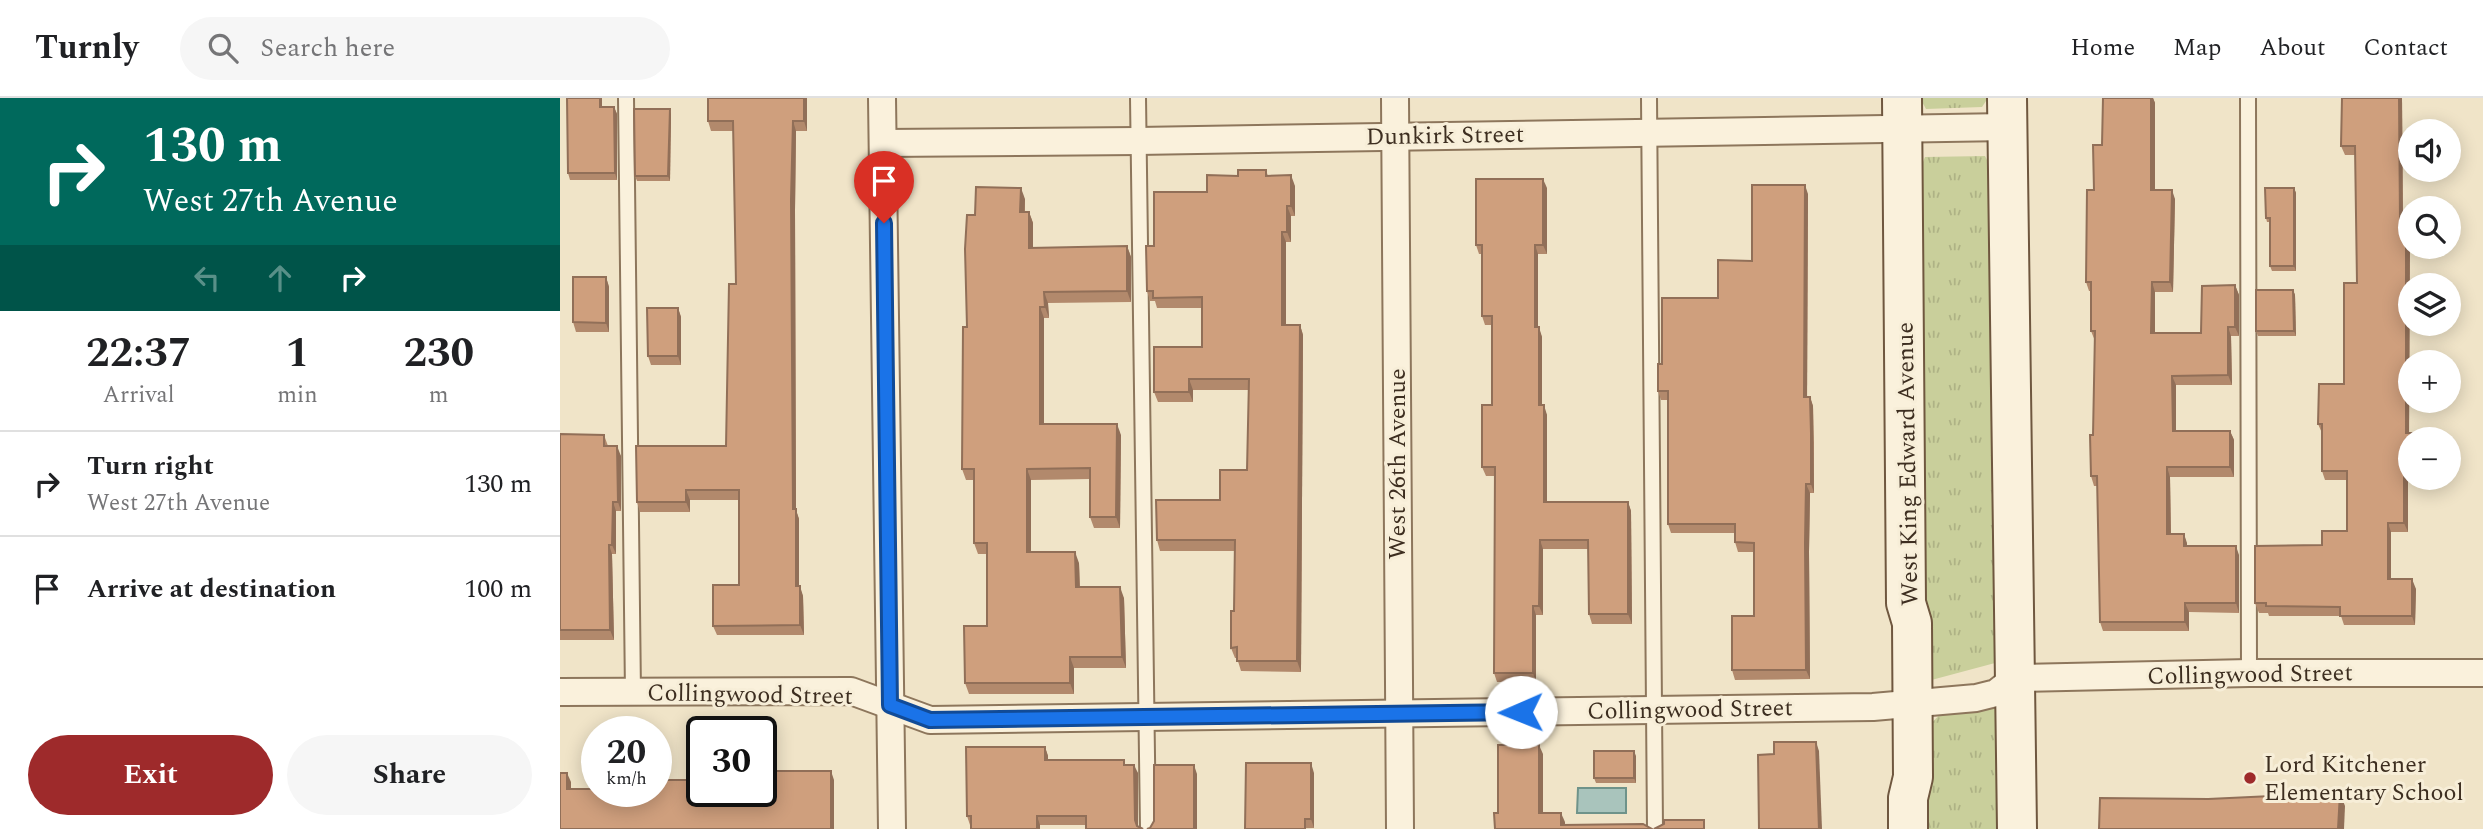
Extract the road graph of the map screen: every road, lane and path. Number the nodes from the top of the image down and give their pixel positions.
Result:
1 (626, 98) edge
2 (882, 98) edge
3 (1138, 98) edge
4 (1395, 98) edge
5 (1649, 98) edge
6 (2248, 98) edge
7 (2007, 112) edge
8 (1902, 113) edge
9 (1649, 132) junction
10 (1396, 136) junction
11 (1138, 141) junction
12 (883, 143) junction
13 (2249, 673) junction
14 (2483, 673) edge
15 (2015, 678) junction
16 (560, 692) edge
17 (633, 693) junction
18 (890, 705) junction
19 (1913, 705) junction
20 (1654, 710) junction
21 (1398, 714) junction
22 (1146, 716) junction
23 (892, 829) edge
24 (1147, 829) edge
25 (1400, 829) edge
26 (1656, 829) edge
27 (1908, 829) edge
28 (2017, 829) edge

1 - 17 lane
2 - 12 street
3 - 11 lane
4 - 10 street, West 26th Avenue
5 - 9 lane
6 - 13 lane
7 - 8 street, Dunkirk Street
7 - 15 main road
8 - 9 street, Dunkirk Street
8 - 19 main road, West King Edward Avenue
9 - 10 street, Dunkirk Street
9 - 20 lane
10 - 11 street, Dunkirk Street
10 - 21 street, West 26th Avenue
11 - 12 street, Dunkirk Street
11 - 22 lane
12 - 18 street
13 - 14 street, Collingwood Street
13 - 15 street, Collingwood Street
15 - 19 street, Collingwood Street
15 - 28 main road
16 - 17 street, Collingwood Street
17 - 18 street, Collingwood Street
18 - 22 street, Collingwood Street
18 - 23 street
19 - 20 street, Collingwood Street
19 - 27 main road, West King Edward Avenue
20 - 21 street, Collingwood Street
20 - 26 lane
21 - 22 street, Collingwood Street
21 - 25 street, West 26th Avenue
22 - 24 lane

